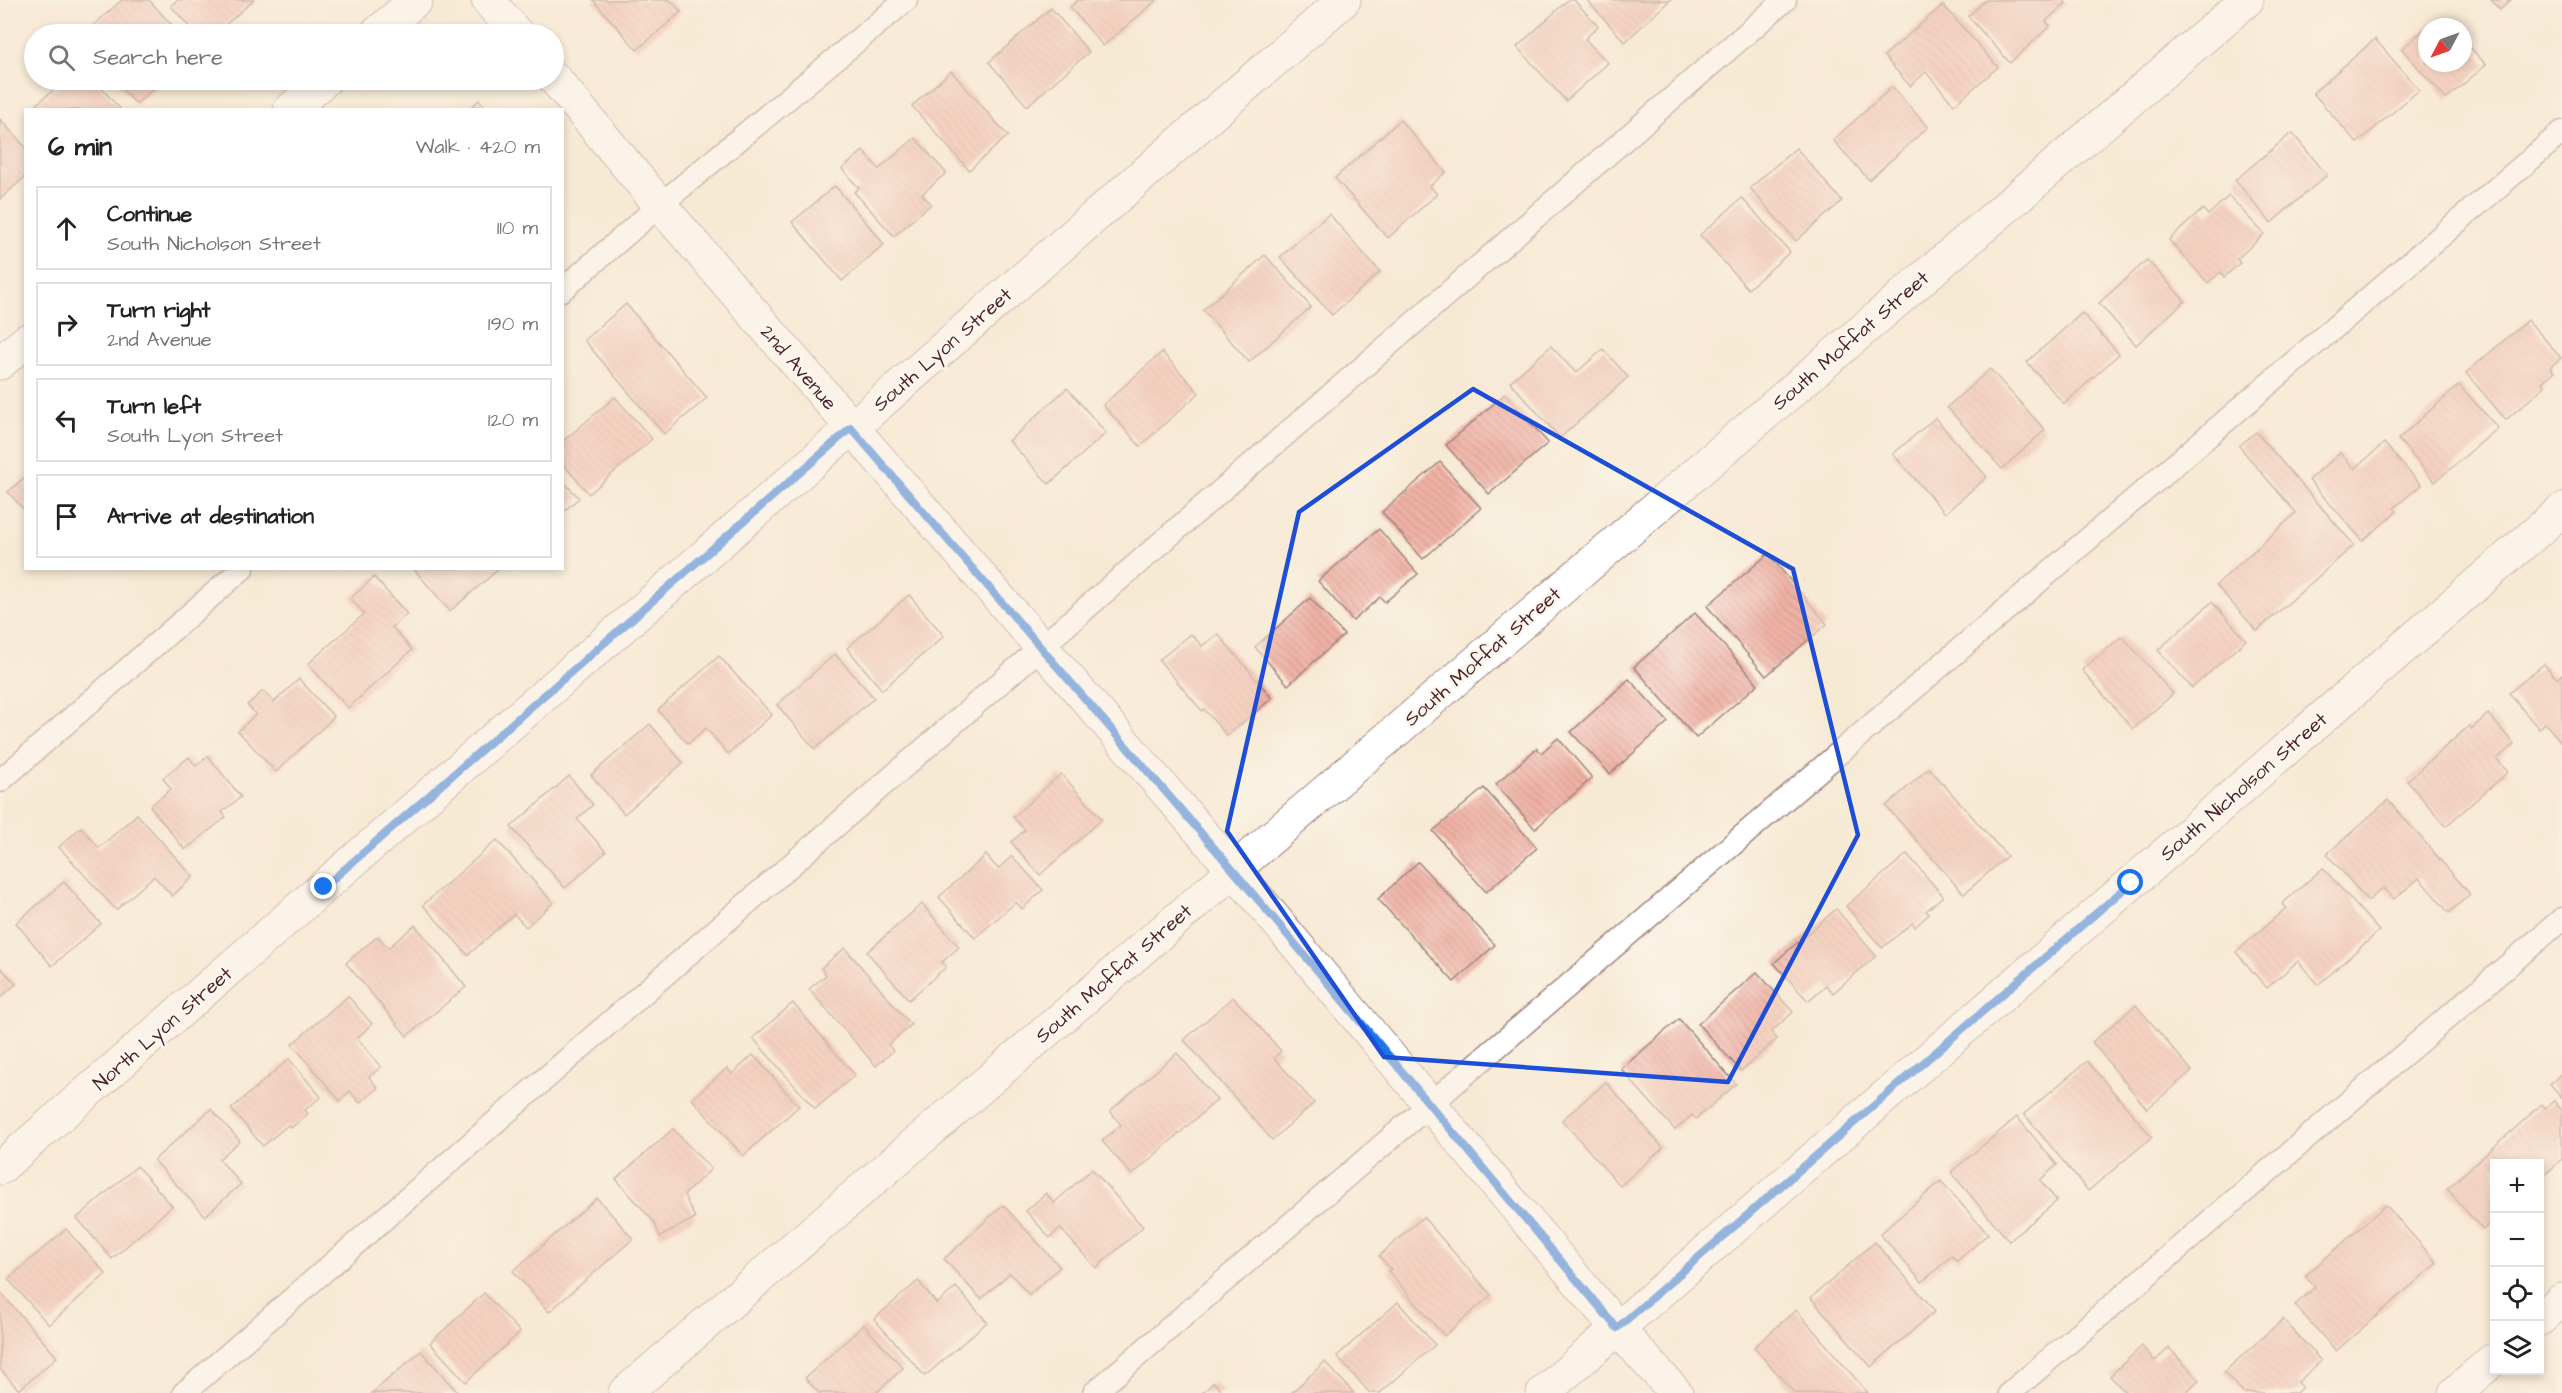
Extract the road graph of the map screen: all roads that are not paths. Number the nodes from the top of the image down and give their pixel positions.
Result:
1 (416, 0) edge
2 (488, 0) edge
3 (906, 0) edge
4 (1344, 0) edge
5 (1785, 0) edge
6 (2247, 0) edge
7 (388, 24) edge
8 (508, 24) edge
9 (313, 90) edge
10 (564, 90) edge
11 (292, 108) edge
12 (2562, 132) edge
13 (660, 205) junction
14 (564, 288) edge
15 (24, 343) edge
16 (0, 363) edge
17 (851, 428) junction
18 (2562, 510) edge
19 (241, 570) edge
20 (1040, 648) junction
21 (0, 781) edge
22 (1233, 870) junction
23 (324, 887) joint
24 (2562, 919) edge
25 (1431, 1104) junction
26 (0, 1168) edge
27 (2562, 1300) edge
28 (2544, 1316) edge
29 (1617, 1328) junction
30 (2490, 1362) edge
31 (184, 1393) edge
32 (625, 1393) edge
33 (1094, 1393) edge
34 (1543, 1393) edge
35 (1676, 1393) edge
36 (2010, 1393) edge
37 (2455, 1393) edge

1 - 7 street
2 - 8 street
3 - 13 lane
4 - 17 street, South Lyon Street
5 - 20 lane
6 - 22 street, South Moffat Street
9 - 11 street
10 - 13 street, 2nd Avenue
12 - 25 lane
13 - 14 lane
13 - 17 street, 2nd Avenue
15 - 16 street
17 - 20 street, 2nd Avenue
17 - 23 street, South Lyon Street
18 - 29 street, South Nicholson Street
19 - 21 lane
20 - 22 street, 2nd Avenue
20 - 31 lane
22 - 25 street, 2nd Avenue
22 - 32 street, South Moffat Street
23 - 26 street, North Lyon Street
24 - 36 lane
25 - 29 street, 2nd Avenue
25 - 33 lane
27 - 28 street
29 - 34 street, South Nicholson Street
29 - 35 street, 2nd Avenue
30 - 37 street

